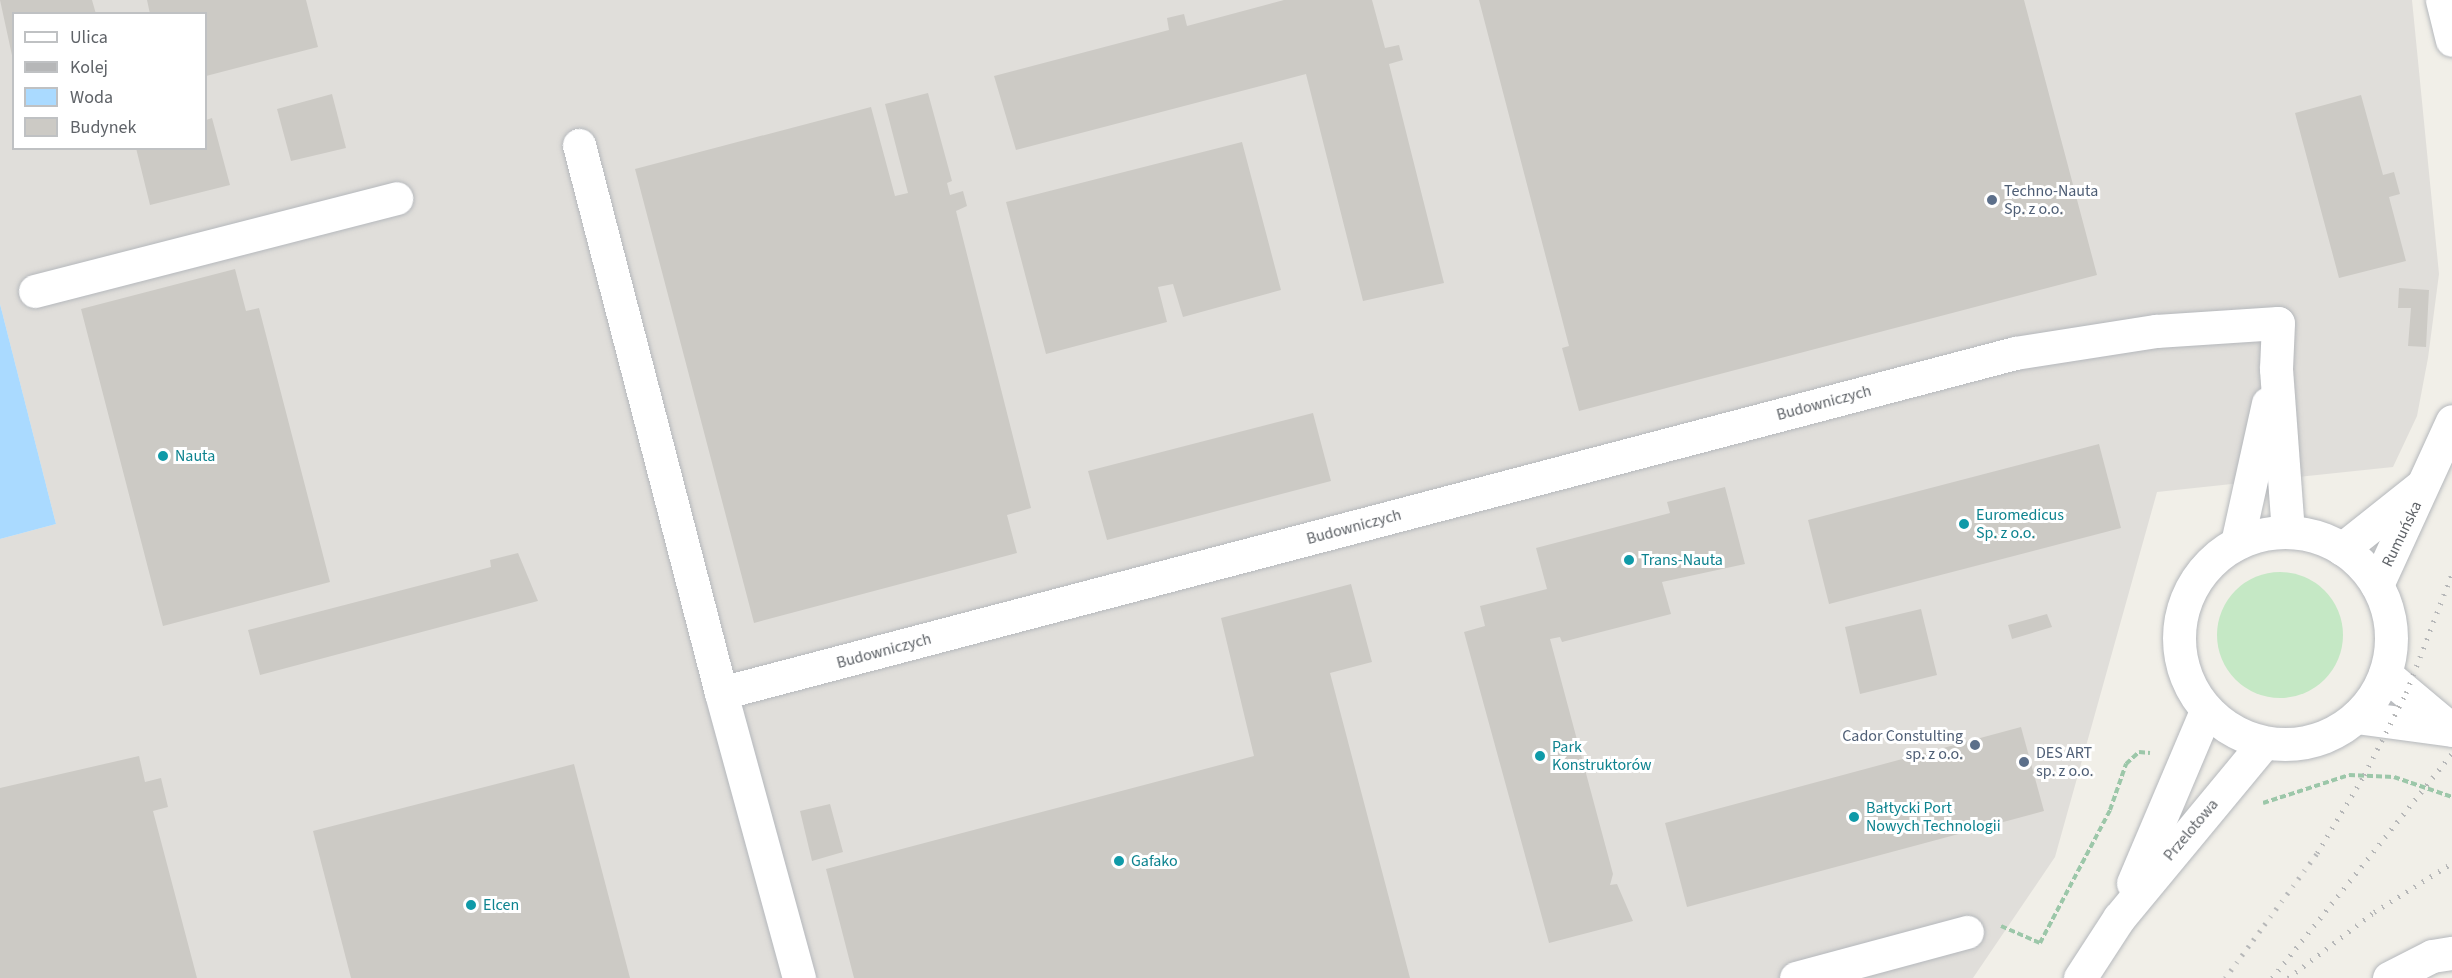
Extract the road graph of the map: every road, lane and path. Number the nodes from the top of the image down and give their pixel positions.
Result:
1 (2442, 0) edge
2 (2452, 40) edge
3 (579, 145) dead end
4 (396, 198) dead end
5 (35, 291) dead end
6 (2276, 369) junction
7 (2452, 421) edge
8 (2427, 482) junction
9 (2288, 532) junction
10 (2237, 543) junction
11 (2342, 549) junction
12 (2377, 585) junction
13 (2385, 674) junction
14 (721, 693) junction
15 (2206, 711) junction
16 (2356, 717) junction
17 (2452, 730) edge
18 (2264, 743) junction
19 (2119, 918) junction
20 (1967, 932) dead end
21 (2452, 952) edge
22 (799, 978) edge
23 (1796, 978) edge
24 (2080, 978) edge
25 (2389, 978) edge

1 - 2 street
3 - 14 street
4 - 5 street
6 - 9 street
6 - 10 street
6 - 14 street, Budowniczych
7 - 8 street, Rumuńska
8 - 11 street, Rumuńska
8 - 12 street, Rumuńska
9 - 10 street
9 - 11 street
10 - 15 street
11 - 12 street
12 - 13 street
13 - 16 street
13 - 17 street
14 - 22 street
15 - 18 street
15 - 19 street, Przelotowa
16 - 17 street
16 - 18 street
18 - 19 street, Przelotowa
19 - 24 street, Przelotowa
20 - 23 street
21 - 25 street

